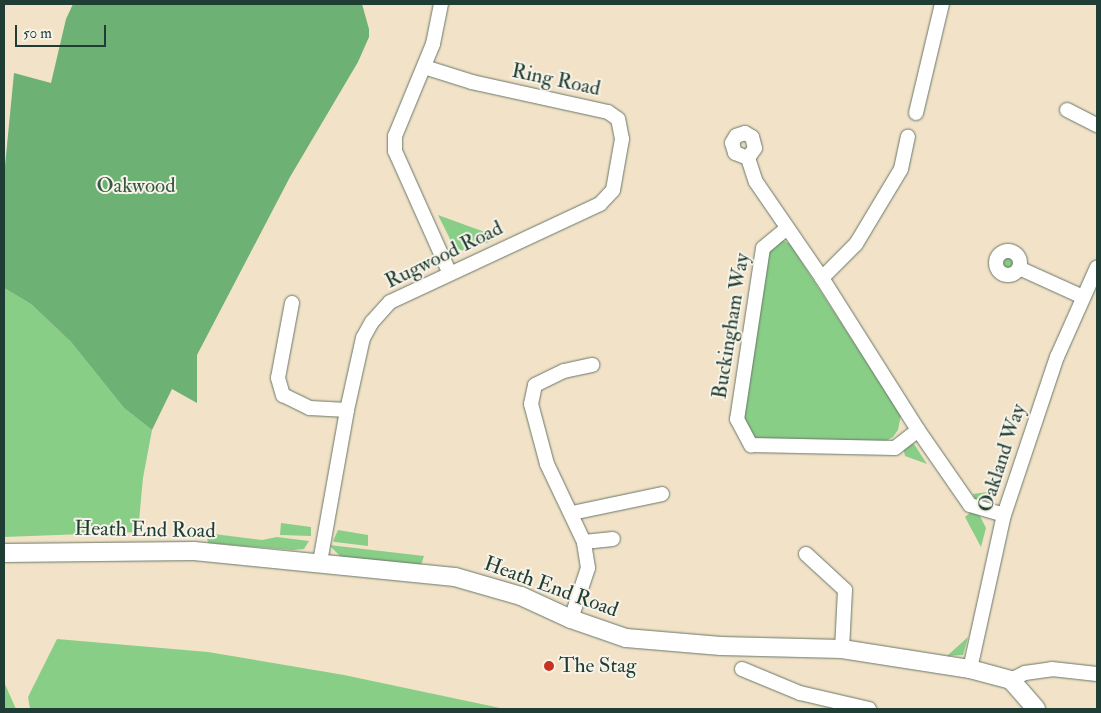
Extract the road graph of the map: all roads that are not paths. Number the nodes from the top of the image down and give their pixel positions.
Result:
1 (441, 4) edge
2 (942, 4) edge
3 (424, 67) junction
4 (1067, 110) dead end
5 (916, 113) dead end
6 (1097, 125) edge
7 (908, 138) dead end
8 (748, 158) dead end
9 (600, 204) joint
10 (786, 228) junction
11 (1097, 267) edge
12 (1018, 268) dead end
13 (449, 272) junction
14 (822, 278) junction
15 (1083, 297) junction
16 (292, 303) dead end
17 (592, 365) dead end
18 (347, 410) junction
19 (918, 430) junction
20 (662, 494) dead end
21 (572, 513) junction
22 (1004, 515) junction
23 (613, 539) dead end
24 (584, 542) junction
25 (4, 553) edge
26 (806, 554) dead end
27 (320, 562) junction
28 (571, 619) junction
29 (842, 649) junction
30 (970, 669) junction
31 (742, 670) dead end
32 (1097, 674) edge
33 (1011, 680) junction
34 (869, 709) edge
35 (1036, 709) edge

1 - 3 street
2 - 5 street
3 - 9 street, Ring Road
3 - 13 street
4 - 6 street
7 - 14 street
8 - 10 street
9 - 13 street, Rugwood Road
10 - 14 street
10 - 19 street, Buckingham Way
11 - 15 street, Oakland Way
12 - 15 street
13 - 18 street, Rugwood Road
14 - 19 street
15 - 22 street, Oakland Way
16 - 18 street
17 - 21 street
18 - 27 street, Rugwood Road
19 - 22 street
20 - 21 street
21 - 24 street
22 - 30 street, Oakland Way
23 - 24 street
24 - 28 street
25 - 27 street, Heath End Road
26 - 29 street
27 - 28 street, Heath End Road
28 - 29 street, Heath End Road
29 - 30 street, Heath End Road
30 - 33 street, Heath End Road
31 - 34 street
32 - 33 street
33 - 35 street

